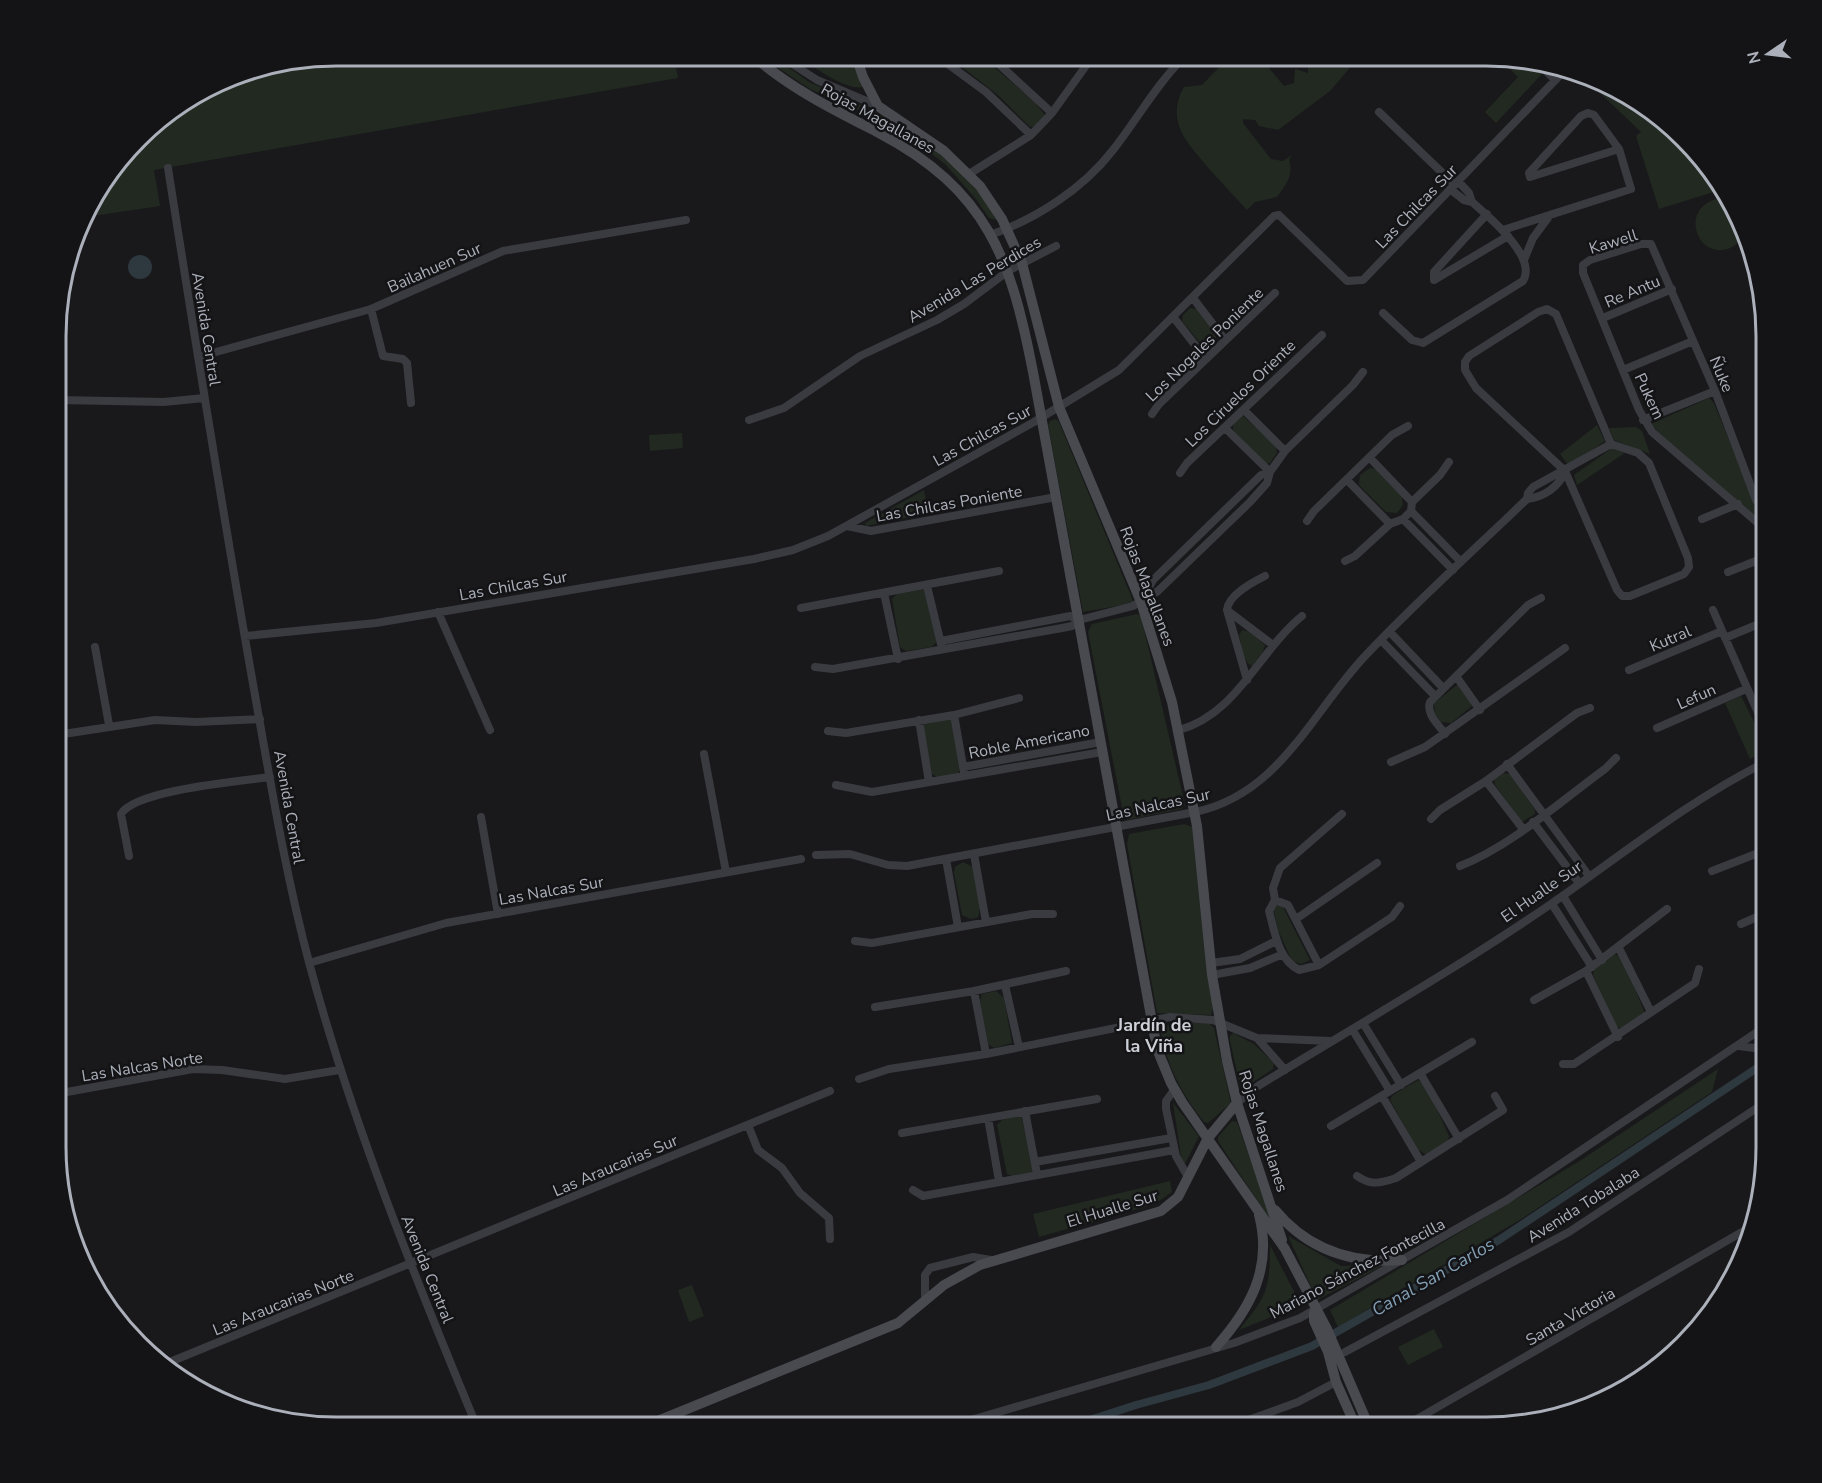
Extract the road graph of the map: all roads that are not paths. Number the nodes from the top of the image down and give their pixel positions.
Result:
1 (766, 66) edge
2 (795, 66) edge
3 (859, 66) edge
4 (951, 66) edge
5 (1004, 66) edge
6 (1087, 66) edge
7 (1176, 66) edge
8 (1548, 73) edge
9 (1559, 76) edge
10 (1555, 80) junction
11 (878, 106) junction
12 (1379, 112) dead end
13 (1052, 113) junction
14 (1031, 135) junction
15 (1619, 149) junction
16 (168, 168) dead end
17 (969, 174) junction
18 (1454, 185) junction
19 (1487, 214) junction
20 (1551, 214) junction
21 (686, 220) dead end
22 (1007, 229) junction
23 (1506, 233) junction
24 (990, 235) junction
25 (1651, 244) joint
26 (1056, 246) dead end
27 (1524, 260) junction
28 (1022, 263) junction
29 (1583, 265) joint
30 (1008, 271) junction
31 (1672, 289) junction
32 (1275, 293) dead end
33 (1192, 298) junction
34 (371, 309) junction
35 (1383, 313) dead end
36 (1174, 318) junction
37 (1603, 318) junction
38 (1322, 335) dead end
39 (1225, 340) junction
40 (1693, 342) junction
41 (198, 357) junction
42 (1206, 359) junction
43 (1623, 370) junction
44 (1363, 372) dead end
45 (1715, 391) junction
46 (204, 398) junction
47 (66, 400) edge
48 (411, 403) dead end
49 (1059, 407) junction
50 (1244, 410) junction
51 (1152, 414) dead end
52 (1041, 417) junction
53 (749, 420) dead end
54 (1643, 420) junction
55 (1408, 426) dead end
56 (1225, 428) junction
57 (1611, 444) junction
58 (1285, 452) junction
59 (1370, 458) junction
60 (1449, 462) dead end
61 (1565, 471) junction
62 (1270, 472) junction
63 (1180, 473) dead end
64 (1347, 480) junction
65 (1056, 496) junction
66 (1756, 500) edge
67 (1738, 504) junction
68 (1412, 506) junction
69 (1403, 519) junction
70 (1702, 519) dead end
71 (1307, 521) dead end
72 (1756, 521) edge
73 (1390, 524) junction
74 (847, 526) junction
75 (1345, 561) dead end
76 (1756, 561) edge
77 (1461, 562) junction
78 (1453, 570) junction
79 (999, 571) dead end
80 (1728, 572) dead end
81 (1265, 576) dead end
82 (927, 586) junction
83 (884, 593) junction
84 (1541, 598) dead end
85 (1141, 602) junction
86 (801, 608) dead end
87 (1227, 610) junction
88 (1713, 610) dead end
89 (438, 612) junction
90 (1302, 616) dead end
91 (1078, 620) junction
92 (1756, 624) edge
93 (1389, 631) junction
94 (1724, 635) junction
95 (245, 636) junction
96 (1381, 640) junction
97 (941, 641) junction
98 (1273, 645) junction
99 (96, 647) dead end
100 (1565, 648) dead end
101 (943, 651) junction
102 (898, 659) junction
103 (814, 667) dead end
104 (1629, 670) dead end
105 (1456, 676) junction
106 (1247, 680) junction
107 (1443, 688) junction
108 (1746, 689) junction
109 (1435, 696) junction
110 (1019, 698) dead end
111 (1590, 708) dead end
112 (1480, 710) junction
113 (1756, 711) edge
114 (954, 715) junction
115 (260, 718) junction
116 (919, 720) junction
117 (109, 725) junction
118 (1657, 728) dead end
119 (490, 730) dead end
120 (1179, 730) junction
121 (828, 731) dead end
122 (66, 733) edge
123 (1445, 734) junction
124 (1101, 747) junction
125 (704, 754) dead end
126 (1616, 758) dead end
127 (1391, 762) dead end
128 (1507, 765) junction
129 (963, 767) junction
130 (1756, 768) edge
131 (964, 776) junction
132 (270, 777) junction
133 (1486, 781) junction
134 (929, 782) junction
135 (836, 785) dead end
136 (1195, 812) junction
137 (1342, 814) dead end
138 (1543, 814) junction
139 (482, 817) dead end
140 (1431, 819) dead end
141 (1533, 822) junction
142 (1116, 827) junction
143 (1523, 829) junction
144 (974, 854) junction
145 (1756, 854) edge
146 (816, 855) dead end
147 (129, 856) dead end
148 (801, 859) dead end
149 (946, 859) junction
150 (1377, 863) dead end
151 (1460, 866) dead end
152 (726, 872) junction
153 (1712, 872) dead end
154 (1589, 876) junction
155 (1579, 883) junction
156 (1563, 896) junction
157 (1275, 900) junction
158 (1552, 904) junction
159 (1400, 906) dead end
160 (1666, 909) dead end
161 (498, 914) junction
162 (1053, 914) dead end
163 (1756, 917) edge
164 (1296, 919) junction
165 (986, 922) junction
166 (1741, 924) dead end
167 (958, 927) junction
168 (855, 941) dead end
169 (1276, 941) junction
170 (1620, 948) junction
171 (1283, 954) junction
172 (1602, 960) junction
173 (309, 963) junction
174 (1319, 965) junction
175 (1212, 969) junction
176 (1589, 969) junction
177 (1699, 969) dead end
178 (1066, 970) dead end
179 (1005, 985) junction
180 (974, 991) junction
181 (1534, 1000) dead end
182 (875, 1007) dead end
183 (1651, 1012) junction
184 (1151, 1021) junction
185 (1220, 1022) junction
186 (1363, 1023) junction
187 (1352, 1029) junction
188 (1756, 1033) edge
189 (1618, 1037) junction
190 (1257, 1038) junction
191 (1331, 1041) junction
192 (1472, 1042) dead end
193 (1739, 1046) junction
194 (1019, 1047) junction
195 (1756, 1047) edge
196 (986, 1054) junction
197 (1563, 1064) dead end
198 (339, 1070) junction
199 (1285, 1070) junction
200 (1420, 1073) junction
201 (859, 1079) dead end
202 (1401, 1084) junction
203 (830, 1090) dead end
204 (1174, 1090) junction
205 (1390, 1091) junction
206 (66, 1092) edge
207 (1382, 1096) junction
208 (1495, 1096) dead end
209 (1097, 1099) dead end
210 (1237, 1103) junction
211 (1756, 1109) edge
212 (1025, 1111) junction
213 (988, 1118) junction
214 (748, 1125) junction
215 (1331, 1126) dead end
216 (902, 1133) dead end
217 (1208, 1137) junction
218 (1171, 1138) junction
219 (1459, 1139) junction
220 (1174, 1150) junction
221 (1035, 1162) junction
222 (1421, 1162) junction
223 (1037, 1174) junction
224 (1358, 1176) dead end
225 (1188, 1177) junction
226 (999, 1181) junction
227 (913, 1190) dead end
228 (1273, 1208) junction
229 (1257, 1209) junction
230 (1743, 1232) edge
231 (830, 1239) dead end
232 (1285, 1249) junction
233 (991, 1260) junction
234 (1402, 1260) junction
235 (411, 1265) junction
236 (925, 1301) junction
237 (1314, 1310) junction
238 (1216, 1347) junction
239 (1330, 1348) junction
240 (1345, 1352) dead end
241 (172, 1361) edge
242 (1336, 1382) junction
243 (1350, 1384) junction
244 (1360, 1408) junction
245 (1350, 1416) joint
246 (473, 1417) edge
247 (668, 1417) edge
248 (982, 1417) edge
249 (1257, 1417) edge
250 (1365, 1417) edge
251 (1420, 1417) edge

1 - 24 street, Rojas Magallanes
2 - 11 street, Rojas Magallanes
3 - 11 street
4 - 14 street
5 - 13 street
6 - 13 street
7 - 22 street, Avenida Las Perdices
8 - 10 street
9 - 10 street, Las Chilcas Sur
10 - 18 street, Las Chilcas Sur
11 - 17 street, Rojas Magallanes
12 - 18 street
13 - 14 street
14 - 17 street
15 - 15 street
15 - 20 street
16 - 41 street, Avenida Central
17 - 22 street, Rojas Magallanes
18 - 19 street
18 - 33 street, Las Chilcas Sur
19 - 23 street
19 - 23 street
20 - 23 street
20 - 27 street
21 - 34 street, Bailahuen Sur
22 - 24 street, Avenida Las Perdices
22 - 28 street, Rojas Magallanes
23 - 27 street
24 - 30 street, Rojas Magallanes
25 - 29 street, Kawell
25 - 31 street, Ñuke
26 - 28 street, Avenida Las Perdices
27 - 35 street
28 - 30 street, Avenida Las Perdices
28 - 49 street, Rojas Magallanes
29 - 37 street, Pukem
30 - 52 street, Rojas Magallanes
30 - 53 street, Avenida Las Perdices
31 - 37 street, Re Antu
31 - 40 street, Ñuke
32 - 39 street, Los Nogales Poniente
33 - 36 street, Las Chilcas Sur
33 - 39 street
34 - 41 street, Bailahuen Sur
34 - 48 street
36 - 42 street
36 - 49 street, Las Chilcas Sur
37 - 43 street, Pukem
38 - 50 street, Los Ciruelos Oriente
39 - 42 street, Los Nogales Poniente
40 - 43 street
40 - 45 street, Ñuke
41 - 46 street, Avenida Central
42 - 51 street, Los Nogales Poniente
43 - 54 street, Pukem
44 - 58 street
45 - 54 street
45 - 66 street, Ñuke
46 - 47 street
46 - 95 street, Avenida Central
49 - 52 street, Las Chilcas Sur
49 - 85 street, Rojas Magallanes
50 - 56 street, Los Ciruelos Oriente
50 - 58 street
52 - 65 street, Rojas Magallanes
52 - 74 street, Las Chilcas Sur
54 - 67 street, Pukem
55 - 59 street
56 - 62 street
56 - 63 street, Los Ciruelos Oriente
57 - 61 street
57 - 61 street
57 - 61 street
58 - 62 street
59 - 64 street
59 - 68 street
60 - 68 street
61 - 77 street, Las Nalcas Sur
62 - 85 street
64 - 71 street
64 - 73 street
65 - 74 street, Las Chilcas Poniente
65 - 91 street, Rojas Magallanes
67 - 70 street
67 - 72 street, Pukem
68 - 69 street
68 - 77 street
69 - 73 street
69 - 78 street
73 - 75 street
74 - 89 street, Las Chilcas Sur
76 - 80 street
77 - 78 street, Las Nalcas Sur
78 - 93 street, Las Nalcas Sur
79 - 82 street
81 - 87 street
82 - 83 street
82 - 97 street
83 - 86 street
83 - 102 street
84 - 105 street
85 - 91 street
85 - 120 street, Rojas Magallanes
87 - 98 street
87 - 106 street
88 - 94 street
89 - 95 street, Las Chilcas Sur
89 - 119 street
90 - 98 street
91 - 97 street
91 - 101 street
91 - 124 street, Rojas Magallanes
92 - 94 street, Kutral
93 - 96 street, Las Nalcas Sur
93 - 107 street
94 - 104 street, Kutral
94 - 108 street
95 - 115 street, Avenida Central
96 - 109 street
96 - 136 street, Las Nalcas Sur
97 - 101 street
98 - 106 street
99 - 117 street
100 - 112 street
101 - 102 street
102 - 103 street
105 - 107 street
105 - 112 street
106 - 120 street
107 - 109 street
108 - 113 street
108 - 118 street, Lefun
109 - 123 street
110 - 114 street
111 - 128 street
112 - 123 street
114 - 116 street
114 - 129 street, Roble Americano
115 - 117 street
115 - 132 street, Avenida Central
116 - 121 street
116 - 134 street
117 - 122 street
120 - 136 street, Rojas Magallanes
123 - 127 street
124 - 129 street, Roble Americano
124 - 131 street, Roble Americano
124 - 142 street, Rojas Magallanes
125 - 152 street
126 - 138 street
128 - 133 street
128 - 138 street
129 - 131 street, Roble Americano
130 - 154 street, El Hualle Sur
131 - 134 street, Roble Americano
132 - 147 street
132 - 173 street, Avenida Central
133 - 140 street
133 - 143 street
134 - 135 street, Roble Americano
136 - 142 street, Las Nalcas Sur
136 - 175 street, Rojas Magallanes
137 - 157 street
138 - 141 street
138 - 154 street
139 - 161 street
141 - 143 street
141 - 155 street
142 - 144 street, Las Nalcas Sur
142 - 184 street, Rojas Magallanes
143 - 151 street
144 - 149 street, Las Nalcas Sur
144 - 165 street
145 - 153 street
146 - 149 street, Las Nalcas Sur
148 - 152 street, Las Nalcas Sur
149 - 167 street
150 - 164 street
152 - 161 street, Las Nalcas Sur
154 - 155 street, El Hualle Sur
155 - 156 street, El Hualle Sur
156 - 158 street, El Hualle Sur
156 - 172 street
157 - 164 street
157 - 169 street
158 - 176 street
158 - 186 street, El Hualle Sur
159 - 174 street
160 - 170 street
161 - 173 street, Las Nalcas Sur
162 - 165 street
163 - 166 street
164 - 174 street
165 - 167 street
167 - 168 street
169 - 171 street
169 - 175 street
170 - 172 street
170 - 183 street
171 - 174 street
171 - 175 street
172 - 176 street
173 - 198 street, Avenida Central
175 - 185 street, Rojas Magallanes
176 - 181 street
176 - 189 street
177 - 183 street
178 - 179 street
179 - 180 street
179 - 194 street
180 - 182 street
180 - 196 street
183 - 189 street
184 - 185 street
184 - 194 street
184 - 204 street, Rojas Magallanes
185 - 190 street
185 - 210 street, Rojas Magallanes
186 - 187 street, El Hualle Sur
186 - 202 street
187 - 191 street, El Hualle Sur
187 - 205 street
188 - 193 street, Mariano Sánchez Fontecilla
189 - 197 street
190 - 191 street
190 - 199 street
191 - 199 street, El Hualle Sur
192 - 200 street
193 - 195 street, Mariano Sánchez Fontecilla
193 - 234 street, Mariano Sánchez Fontecilla
194 - 196 street
196 - 201 street
198 - 206 street, Las Nalcas Norte
198 - 235 street, Avenida Central
199 - 210 street, El Hualle Sur
200 - 202 street
200 - 219 street
202 - 205 street
203 - 214 street, Las Araucarias Sur
204 - 217 street, Rojas Magallanes
204 - 218 street
205 - 207 street
207 - 215 street
207 - 222 street
208 - 219 street
209 - 212 street
210 - 217 street, El Hualle Sur
210 - 228 street, Rojas Magallanes
211 - 240 street, Avenida Tobalaba
212 - 213 street
212 - 221 street
213 - 216 street
213 - 226 street
214 - 231 street
214 - 235 street, Las Araucarias Sur
217 - 225 street, El Hualle Sur
217 - 229 street, Rojas Magallanes
218 - 220 street
218 - 221 street
219 - 222 street
220 - 223 street
220 - 225 street
221 - 223 street
222 - 224 street
223 - 226 street
225 - 233 street, El Hualle Sur
226 - 227 street
228 - 232 street, Rojas Magallanes
228 - 234 street
229 - 232 street, Rojas Magallanes
229 - 238 street
230 - 251 street, Santa Victoria
232 - 237 street, Rojas Magallanes
233 - 236 street, El Hualle Sur
233 - 236 street, El Hualle Sur
234 - 237 street, Mariano Sánchez Fontecilla
235 - 241 street, Las Araucarias Norte
235 - 246 street, Avenida Central
236 - 247 street, El Hualle Sur
237 - 238 street, Mariano Sánchez Fontecilla
237 - 239 street, Rojas Magallanes
238 - 248 street, Mariano Sánchez Fontecilla
239 - 242 street, Rojas Magallanes
239 - 243 street, Rojas Magallanes
242 - 243 street
242 - 245 street, Rojas Magallanes
242 - 249 street
243 - 244 street, Rojas Magallanes
244 - 245 street
244 - 250 street, Rojas Magallanes

